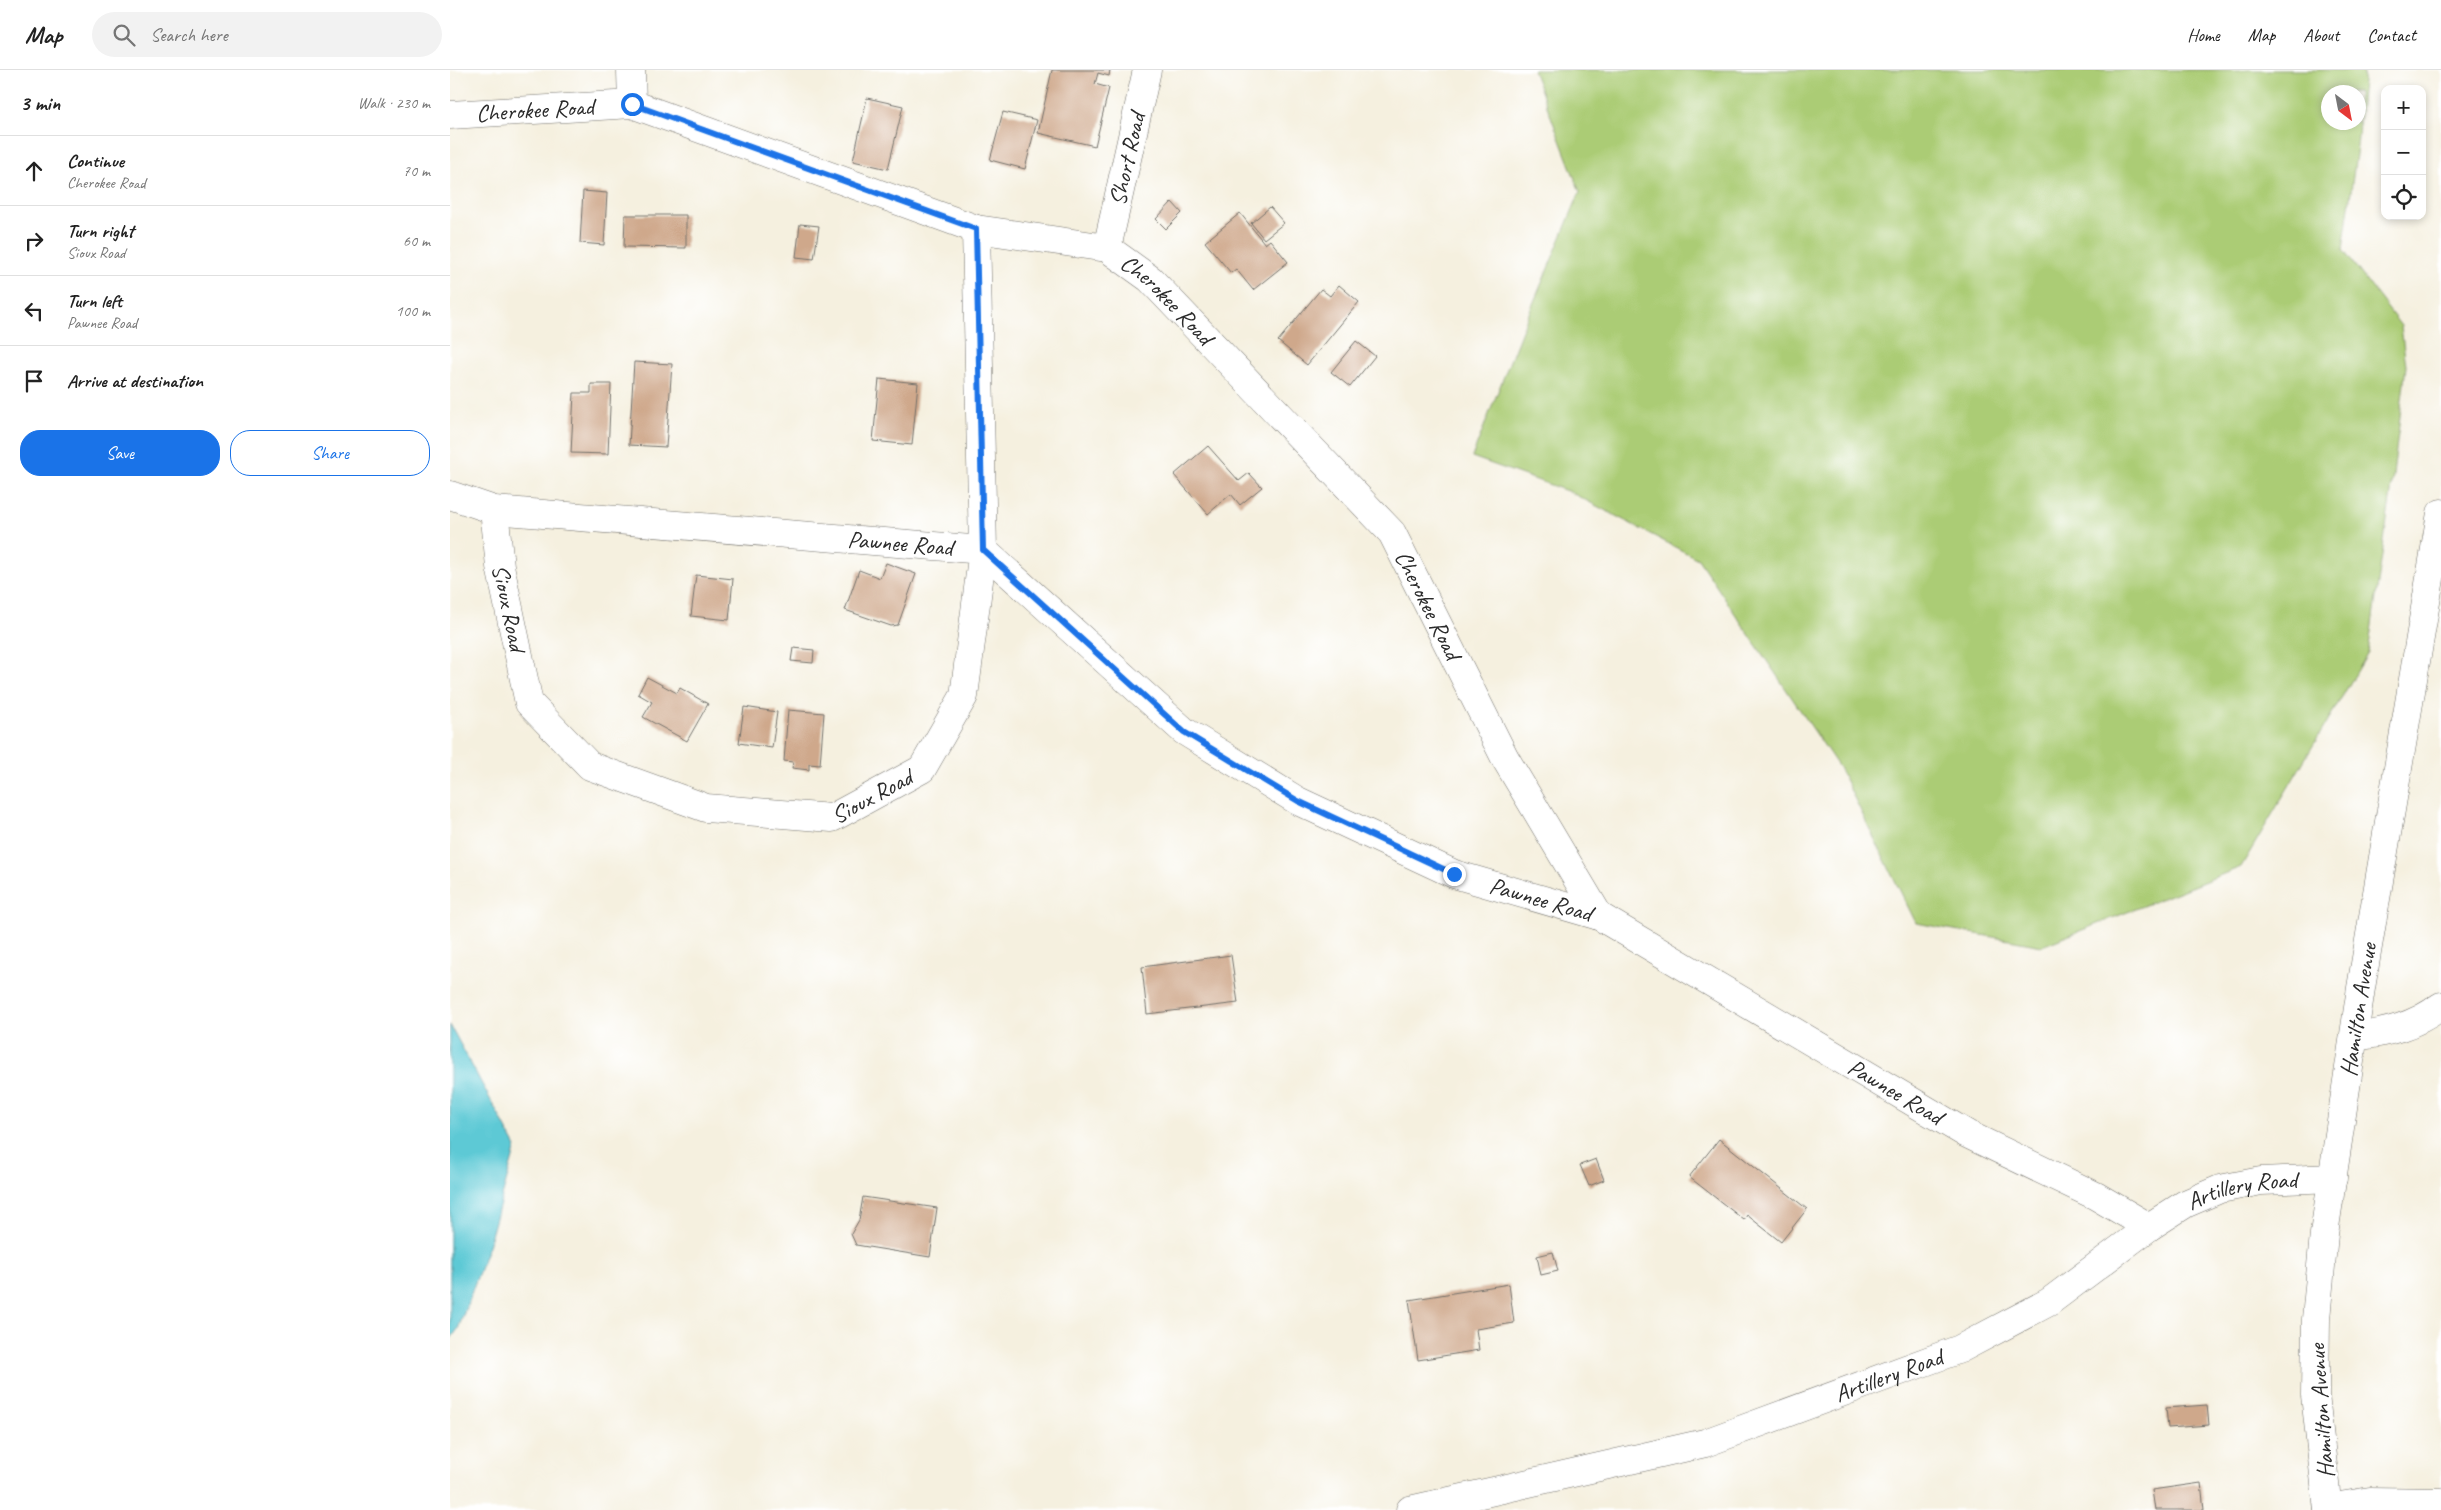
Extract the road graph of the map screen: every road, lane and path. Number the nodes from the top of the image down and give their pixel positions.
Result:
1 (632, 70) edge
2 (1147, 70) edge
3 (632, 104) junction
4 (450, 115) edge
5 (976, 229) junction
6 (1107, 248) junction
7 (450, 495) edge
8 (494, 510) junction
9 (2441, 512) edge
10 (983, 550) junction
11 (1598, 916) junction
12 (2441, 1006) edge
13 (2354, 1037) junction
14 (2333, 1178) junction
15 (2149, 1227) junction
16 (2441, 1502) edge
17 (2328, 1509) edge
18 (1410, 1510) edge

1 - 3 street
2 - 6 street, Short Road
3 - 4 street, Cherokee Road
3 - 5 street, Cherokee Road
5 - 6 street, Cherokee Road
5 - 10 street, Sioux Road
6 - 11 street, Cherokee Road
7 - 8 street, Pawnee Road
8 - 10 street, Pawnee Road
8 - 10 street, Sioux Road
9 - 13 street, Hamilton Avenue
10 - 11 street, Pawnee Road
11 - 15 street, Pawnee Road
12 - 13 street
13 - 14 street, Hamilton Avenue
14 - 15 street, Artillery Road
14 - 17 street, Hamilton Avenue
15 - 18 street, Artillery Road
16 - 17 street

